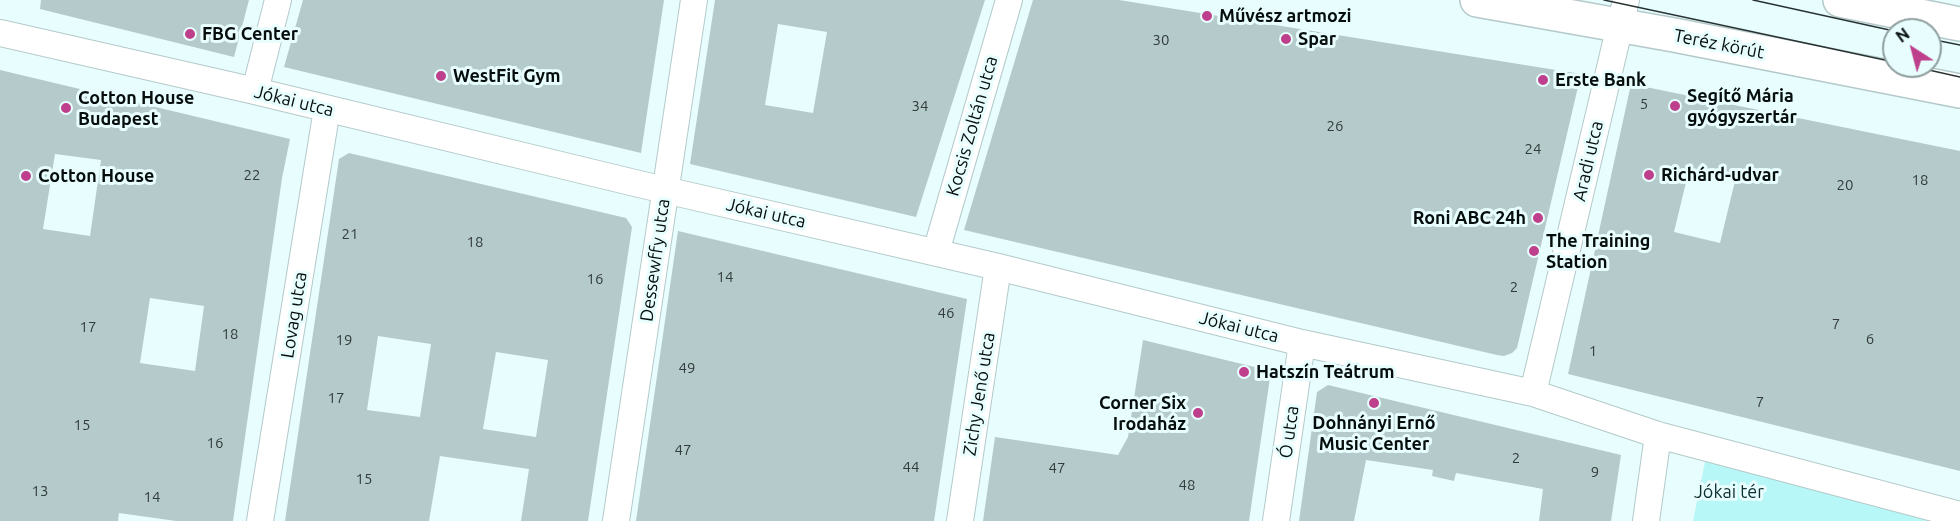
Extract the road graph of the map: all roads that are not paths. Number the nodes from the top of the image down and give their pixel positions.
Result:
1 (278, 0) edge
2 (693, 0) edge
3 (1009, 0) edge
4 (1477, 0) edge
5 (1840, 0) edge
6 (1623, 13) edge
7 (1960, 24) edge
8 (0, 33) edge
9 (255, 91) junction
10 (1960, 92) edge
11 (327, 109) junction
12 (665, 190) junction
13 (936, 252) junction
14 (998, 267) junction
15 (1302, 343) junction
16 (1533, 393) junction
17 (1658, 435) junction
18 (1960, 515) edge
19 (260, 521) edge
20 (616, 521) edge
21 (960, 521) edge
22 (1276, 521) edge
23 (1646, 521) edge

1 - 9 street
2 - 12 street, Dessewffy utca
3 - 13 street, Kocsis Zoltán utca
4 - 6 main road, Teréz körút
5 - 7 main road
6 - 10 main road, Teréz körút
6 - 16 street, Aradi utca
8 - 9 street, Jókai utca
9 - 11 street, Jókai utca
11 - 12 street, Jókai utca
11 - 19 street, Lovag utca
12 - 13 street, Jókai utca
12 - 20 street, Dessewffy utca
13 - 14 street, Jókai utca
14 - 15 street, Jókai utca
14 - 21 street, Zichy Jenő utca
15 - 16 street, Jókai utca
15 - 22 street, Ó utca
16 - 17 street
17 - 18 street
17 - 23 street

